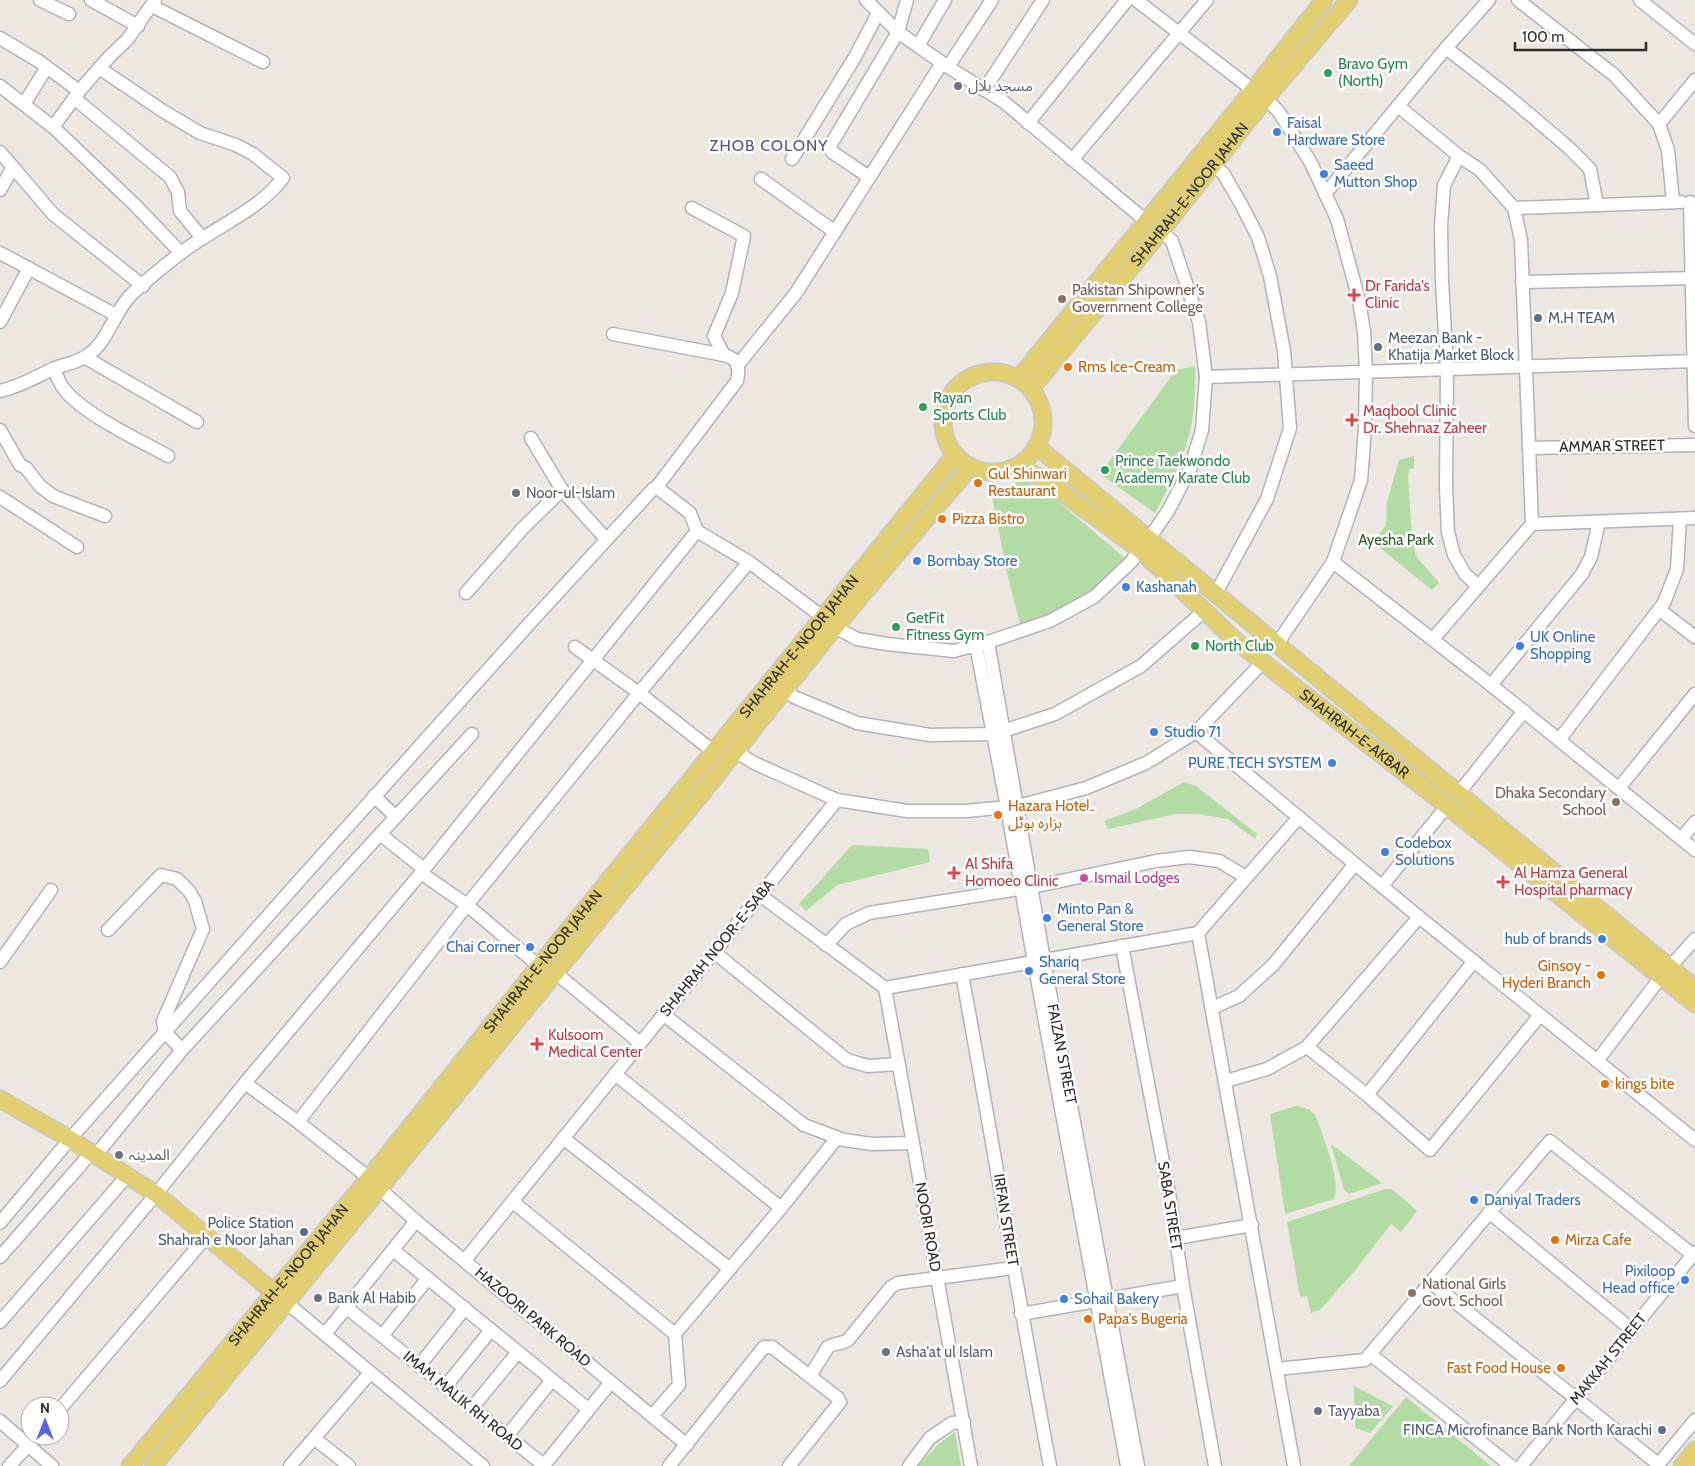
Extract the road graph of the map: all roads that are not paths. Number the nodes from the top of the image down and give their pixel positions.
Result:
1 (40, 0) edge
2 (91, 0) edge
3 (866, 0) edge
4 (907, 0) edge
5 (945, 0) edge
6 (992, 0) edge
7 (1043, 0) edge
8 (1128, 0) edge
9 (1136, 0) edge
10 (1207, 0) edge
11 (1324, 0) edge
12 (1349, 0) edge
13 (1489, 0) edge
14 (1518, 0) edge
15 (1640, 0) edge
16 (154, 3) edge
17 (878, 13) junction
18 (69, 14) dead end
19 (138, 26) junction
20 (898, 32) junction
21 (1180, 33) junction
22 (0, 38) edge
23 (1695, 44) edge
24 (918, 46) junction
25 (1446, 48) junction
26 (263, 62) dead end
27 (945, 65) junction
28 (48, 67) junction
29 (99, 68) junction
30 (1695, 80) edge
31 (0, 86) edge
32 (984, 90) junction
33 (1260, 94) junction
34 (77, 95) junction
35 (24, 104) junction
36 (1398, 106) junction
37 (1028, 123) junction
38 (1659, 124) junction
39 (53, 127) junction
40 (0, 152) edge
41 (1459, 156) junction
42 (792, 159) dead end
43 (1072, 160) junction
44 (1212, 166) junction
45 (13, 167) junction
46 (869, 177) junction
47 (761, 179) dead end
48 (0, 190) edge
49 (1325, 194) junction
50 (1673, 202) junction
51 (1693, 202) edge
52 (1597, 205) junction
53 (692, 208) dead end
54 (1514, 208) junction
55 (1146, 221) junction
56 (1161, 231) junction
57 (834, 232) junction
58 (202, 238) junction
59 (0, 253) edge
60 (181, 253) junction
61 (29, 268) junction
62 (1693, 278) edge
63 (1522, 282) junction
64 (143, 286) junction
65 (116, 316) junction
66 (0, 322) edge
67 (614, 334) dead end
68 (724, 355) junction
69 (86, 358) junction
70 (1694, 361) edge
71 (738, 366) junction
72 (1525, 366) junction
73 (54, 368) junction
74 (1447, 369) junction
75 (1366, 372) junction
76 (1287, 374) junction
77 (1206, 377) junction
78 (1018, 379) junction
79 (1031, 389) junction
80 (0, 391) edge
81 (197, 422) dead end
82 (1695, 426) edge
83 (0, 430) edge
84 (531, 438) dead end
85 (1695, 444) edge
86 (1036, 446) junction
87 (1529, 448) junction
88 (955, 455) junction
89 (168, 456) dead end
90 (970, 467) junction
91 (1012, 468) junction
92 (656, 488) junction
93 (562, 490) junction
94 (0, 497) edge
95 (105, 516) dead end
96 (1695, 518) edge
97 (1680, 519) junction
98 (1599, 522) junction
99 (1532, 524) junction
100 (697, 532) junction
101 (606, 540) junction
102 (1144, 544) junction
103 (77, 547) dead end
104 (749, 562) junction
105 (1333, 562) junction
106 (1478, 586) junction
107 (466, 593) dead end
108 (1216, 593) junction
109 (1660, 610) junction
110 (1204, 611) junction
111 (829, 622) junction
112 (1695, 637) edge
113 (1434, 639) junction
114 (982, 644) junction
115 (1277, 644) junction
116 (575, 647) dead end
117 (593, 661) junction
118 (1262, 663) junction
119 (1491, 685) junction
120 (785, 689) junction
121 (639, 693) junction
122 (1695, 694) edge
123 (1524, 711) junction
124 (999, 732) junction
125 (1196, 732) junction
126 (472, 734) dead end
127 (1559, 740) junction
128 (735, 751) junction
129 (714, 752) junction
130 (693, 777) junction
131 (707, 787) junction
132 (1618, 788) junction
133 (1458, 794) junction
134 (374, 796) junction
135 (837, 800) junction
136 (1447, 806) junction
137 (1013, 807) junction
138 (396, 817) junction
139 (1299, 817) junction
140 (1695, 822) edge
141 (380, 834) junction
142 (1681, 839) junction
143 (1695, 850) edge
144 (1355, 864) junction
145 (423, 871) junction
146 (1246, 877) junction
147 (1382, 886) junction
148 (1026, 888) junction
149 (50, 890) dead end
150 (760, 895) junction
151 (467, 905) junction
152 (1419, 917) junction
153 (108, 930) dead end
154 (1198, 933) junction
155 (1695, 939) edge
156 (826, 945) junction
157 (1122, 946) junction
158 (714, 952) junction
159 (1039, 961) junction
160 (1474, 961) junction
161 (0, 962) edge
162 (539, 966) junction
163 (1666, 972) junction
164 (556, 973) junction
165 (962, 974) junction
166 (885, 988) junction
167 (1695, 988) edge
168 (1695, 1004) edge
169 (1212, 1008) junction
170 (664, 1014) junction
171 (1540, 1015) junction
172 (165, 1032) junction
173 (640, 1043) junction
174 (1308, 1047) junction
175 (182, 1050) junction
176 (1597, 1061) junction
177 (899, 1064) junction
178 (616, 1074) junction
179 (447, 1080) junction
180 (1226, 1081) junction
181 (245, 1083) junction
182 (460, 1091) junction
183 (1367, 1096) junction
184 (0, 1099) edge
185 (298, 1122) junction
186 (563, 1138) junction
187 (837, 1138) junction
188 (70, 1140) junction
189 (1695, 1140) edge
190 (913, 1143) junction
191 (93, 1154) junction
192 (127, 1176) junction
193 (375, 1183) junction
194 (156, 1194) junction
195 (513, 1202) junction
196 (781, 1208) junction
197 (1489, 1212) junction
198 (416, 1221) junction
199 (0, 1223) edge
200 (1252, 1225) junction
201 (207, 1236) junction
202 (1176, 1238) junction
203 (393, 1250) junction
204 (1694, 1254) edge
205 (0, 1257) edge
206 (465, 1260) junction
207 (1013, 1268) junction
208 (730, 1269) junction
209 (937, 1277) junction
210 (428, 1278) junction
211 (1430, 1282) junction
212 (1183, 1286) junction
213 (281, 1298) junction
214 (1102, 1300) junction
215 (347, 1308) junction
216 (465, 1308) junction
217 (1021, 1314) junction
218 (0, 1322) edge
219 (491, 1330) junction
220 (1632, 1330) junction
221 (325, 1334) junction
222 (675, 1334) junction
223 (382, 1336) junction
224 (518, 1352) junction
225 (1370, 1354) junction
226 (419, 1366) junction
227 (1277, 1369) junction
228 (370, 1373) junction
229 (810, 1376) junction
230 (552, 1380) junction
231 (0, 1381) edge
232 (611, 1382) junction
233 (445, 1387) junction
234 (70, 1397) edge
235 (1576, 1398) junction
236 (472, 1408) junction
237 (588, 1409) junction
238 (652, 1416) junction
239 (1695, 1420) edge
240 (0, 1422) edge
241 (964, 1422) junction
242 (507, 1436) junction
243 (314, 1438) junction
244 (20, 1439) edge
245 (686, 1445) junction
246 (28, 1446) joint
247 (1695, 1450) edge
248 (1658, 1465) edge
249 (10, 1466) edge
250 (52, 1466) edge
251 (130, 1466) edge
252 (153, 1466) edge
253 (290, 1466) edge
254 (349, 1466) edge
255 (483, 1466) edge
256 (669, 1466) edge
257 (789, 1466) edge
258 (909, 1466) edge
259 (971, 1466) edge
260 (1050, 1466) edge
261 (1127, 1466) edge
262 (1138, 1466) edge
263 (1214, 1466) edge
264 (1294, 1466) edge
265 (1511, 1466) edge
266 (1521, 1466) edge
267 (1682, 1466) edge

1 - 18 street
2 - 19 street
3 - 17 street
4 - 20 street
5 - 24 street
6 - 27 street
7 - 32 street
8 - 37 street
9 - 21 street
10 - 21 street
11 - 33 main road, SHAHRAH-E-NOOR JAHAN
12 - 33 main road, SHAHRAH-E-NOOR JAHAN
13 - 25 street
14 - 38 street
15 - 23 street
16 - 19 street
16 - 26 street
17 - 20 street
17 - 42 street
19 - 29 street
20 - 24 street
20 - 46 street
21 - 33 street
21 - 43 street
22 - 28 street
24 - 27 street
25 - 36 street
25 - 52 street
27 - 32 street
27 - 46 street
28 - 34 street
28 - 35 street
29 - 34 street
29 - 58 street
30 - 38 street
31 - 35 street
32 - 37 street
33 - 44 main road, SHAHRAH-E-NOOR JAHAN
33 - 49 street
33 - 55 main road, SHAHRAH-E-NOOR JAHAN
34 - 39 street
34 - 58 street
35 - 39 street
36 - 41 street
36 - 49 street
37 - 43 street
38 - 50 street
39 - 60 street
40 - 45 street
41 - 54 street
41 - 74 street
43 - 55 street
44 - 56 main road, SHAHRAH-E-NOOR JAHAN
44 - 76 street
45 - 48 street
45 - 64 street
46 - 57 street
47 - 57 street
49 - 75 street
50 - 51 street
50 - 52 street
51 - 62 street
52 - 54 street
53 - 68 street
54 - 63 street
55 - 78 main road, SHAHRAH-E-NOOR JAHAN
56 - 77 street
56 - 79 main road, SHAHRAH-E-NOOR JAHAN
57 - 71 street
58 - 60 street
59 - 61 street
60 - 64 street
61 - 65 street
61 - 66 street
62 - 63 street
62 - 70 street
63 - 72 street
64 - 65 street
65 - 69 street
67 - 68 street
68 - 71 street
69 - 73 street
69 - 81 street
70 - 72 street
70 - 82 street
71 - 92 street
72 - 74 street
72 - 87 street
73 - 80 street
73 - 89 street
74 - 75 street
74 - 106 street
75 - 76 street
75 - 105 street
76 - 77 street
76 - 108 street
77 - 102 street
78 - 79 main road
78 - 88 main road
79 - 86 main road
83 - 95 street
84 - 93 street
85 - 87 street, AMMAR STREET
86 - 91 main road
86 - 102 main road, SHAHRAH-E-AKBAR
87 - 99 street
88 - 90 main road
88 - 111 main road, SHAHRAH-E-NOOR JAHAN
90 - 91 main road
90 - 111 main road, SHAHRAH-E-NOOR JAHAN
91 - 102 main road, SHAHRAH-E-AKBAR
92 - 100 street
92 - 101 street
93 - 101 street
93 - 107 street
94 - 103 street
96 - 97 street
97 - 98 street
97 - 109 street
98 - 99 street
98 - 119 street
99 - 106 street
100 - 104 street
100 - 117 street
101 - 134 street
102 - 108 main road, SHAHRAH-E-AKBAR
102 - 110 main road, SHAHRAH-E-AKBAR
102 - 114 street
104 - 111 street
104 - 121 street
105 - 113 street
105 - 115 street
106 - 113 street
108 - 115 main road, SHAHRAH-E-AKBAR
109 - 112 street
109 - 127 street
110 - 118 main road, SHAHRAH-E-AKBAR
110 - 124 street
111 - 114 street
111 - 120 main road, SHAHRAH-E-NOOR JAHAN
111 - 129 main road, SHAHRAH-E-NOOR JAHAN
113 - 119 street
114 - 124 street, FAIZAN STREET
115 - 133 main road, SHAHRAH-E-AKBAR
116 - 117 street
117 - 121 street
117 - 145 street
118 - 125 street
118 - 136 main road, SHAHRAH-E-AKBAR
119 - 123 street
120 - 124 street
120 - 128 main road, SHAHRAH-E-NOOR JAHAN
121 - 129 street
121 - 151 street
122 - 132 street
123 - 127 street
123 - 133 street
124 - 137 street, FAIZAN STREET
125 - 137 street
125 - 139 street
126 - 138 street
127 - 132 street
128 - 131 main road, SHAHRAH-E-NOOR JAHAN
128 - 135 street
129 - 130 main road, SHAHRAH-E-NOOR JAHAN
130 - 131 main road
130 - 162 main road, SHAHRAH-E-NOOR JAHAN
131 - 164 main road, SHAHRAH-E-NOOR JAHAN
132 - 142 street
133 - 163 main road, SHAHRAH-E-AKBAR
134 - 138 street
134 - 172 street
135 - 137 street
135 - 150 street, SHAHRAH NOOR-E-SABA
136 - 147 street
136 - 163 main road, SHAHRAH-E-AKBAR
137 - 148 street, FAIZAN STREET
138 - 141 street
139 - 144 street
139 - 146 street
140 - 142 street
141 - 145 street
141 - 175 street
142 - 143 street
144 - 147 street
144 - 169 street
145 - 151 street
145 - 181 street
146 - 148 street
146 - 154 street
147 - 152 street
148 - 156 street
148 - 159 street, FAIZAN STREET
149 - 161 street
150 - 156 street
150 - 158 street, SHAHRAH NOOR-E-SABA
151 - 162 street
151 - 185 street
152 - 160 street
152 - 174 street
153 - 172 street
154 - 157 street
154 - 169 street
155 - 163 street
156 - 166 street
157 - 159 street
157 - 202 street, SABA STREET
158 - 170 street, SHAHRAH NOOR-E-SABA
158 - 177 street
159 - 165 street
159 - 214 street, FAIZAN STREET
160 - 171 street
160 - 183 street
162 - 179 main road, SHAHRAH-E-NOOR JAHAN
163 - 167 main road, SHAHRAH-E-AKBAR
163 - 168 main road, SHAHRAH-E-AKBAR
163 - 176 street
164 - 173 street
164 - 182 main road, SHAHRAH-E-NOOR JAHAN
165 - 166 street
165 - 207 street, IRFAN STREET
166 - 177 street, NOORI ROAD
169 - 180 street
170 - 173 street, SHAHRAH NOOR-E-SABA
170 - 187 street
171 - 176 street
171 - 183 street
172 - 175 street
172 - 188 street
173 - 178 street, SHAHRAH NOOR-E-SABA
174 - 180 street
174 - 183 street
175 - 191 street
176 - 189 street
177 - 190 street, NOORI ROAD
178 - 186 street, SHAHRAH NOOR-E-SABA
178 - 196 street
179 - 182 main road
179 - 193 main road, SHAHRAH-E-NOOR JAHAN
180 - 200 street
181 - 185 street, HAZOORI PARK ROAD
181 - 194 street
182 - 193 main road, SHAHRAH-E-NOOR JAHAN
184 - 188 main road
185 - 193 street, HAZOORI PARK ROAD
186 - 195 street, SHAHRAH NOOR-E-SABA
186 - 208 street
187 - 190 street
187 - 196 street
188 - 191 main road
188 - 199 street
190 - 209 street, NOORI ROAD
191 - 192 main road
191 - 205 street
192 - 194 main road
192 - 218 street
193 - 198 street, HAZOORI PARK ROAD
193 - 213 main road, SHAHRAH-E-NOOR JAHAN
194 - 201 main road
194 - 231 street
195 - 206 street, SHAHRAH NOOR-E-SABA
195 - 222 street
196 - 208 street
197 - 204 street
197 - 211 street
197 - 220 street
198 - 203 street
198 - 206 street, HAZOORI PARK ROAD
200 - 202 street
200 - 227 street
201 - 213 main road
201 - 234 street
202 - 212 street, SABA STREET
203 - 210 street
203 - 215 street
204 - 220 street, MAKKAH STREET
206 - 232 street, HAZOORI PARK ROAD
207 - 209 street
207 - 217 street, IRFAN STREET
208 - 222 street
209 - 229 street
209 - 241 street, NOORI ROAD
210 - 216 street
210 - 223 street
211 - 225 street
211 - 235 street
212 - 214 street
212 - 263 street, SABA STREET
213 - 221 street
213 - 251 main road, SHAHRAH-E-NOOR JAHAN
213 - 252 main road, SHAHRAH-E-NOOR JAHAN
214 - 217 street
214 - 261 street, FAIZAN STREET
214 - 262 street, FAIZAN STREET
215 - 221 street
215 - 223 street, IMAM MALIK RH ROAD
216 - 219 street
216 - 226 street
217 - 260 street, IRFAN STREET
219 - 224 street
219 - 233 street
220 - 235 street, MAKKAH STREET
221 - 228 street
222 - 238 street
223 - 226 street, IMAM MALIK RH ROAD
224 - 230 street
224 - 236 street
225 - 227 street
225 - 265 street
226 - 233 street, IMAM MALIK RH ROAD
227 - 264 street
228 - 243 street
228 - 255 street
229 - 245 street
229 - 257 street
230 - 237 street
230 - 242 street
232 - 237 street, IMAM MALIK RH ROAD
232 - 238 street, HAZOORI PARK ROAD
233 - 236 street, IMAM MALIK RH ROAD
235 - 248 street
235 - 266 street, MAKKAH STREET
236 - 242 street, IMAM MALIK RH ROAD
237 - 242 street, IMAM MALIK RH ROAD
238 - 245 street, HAZOORI PARK ROAD
239 - 248 street
240 - 244 street
241 - 258 street
241 - 259 street, NOORI ROAD
243 - 253 street
243 - 254 street
245 - 256 street
246 - 249 street
246 - 250 street
247 - 267 main road

